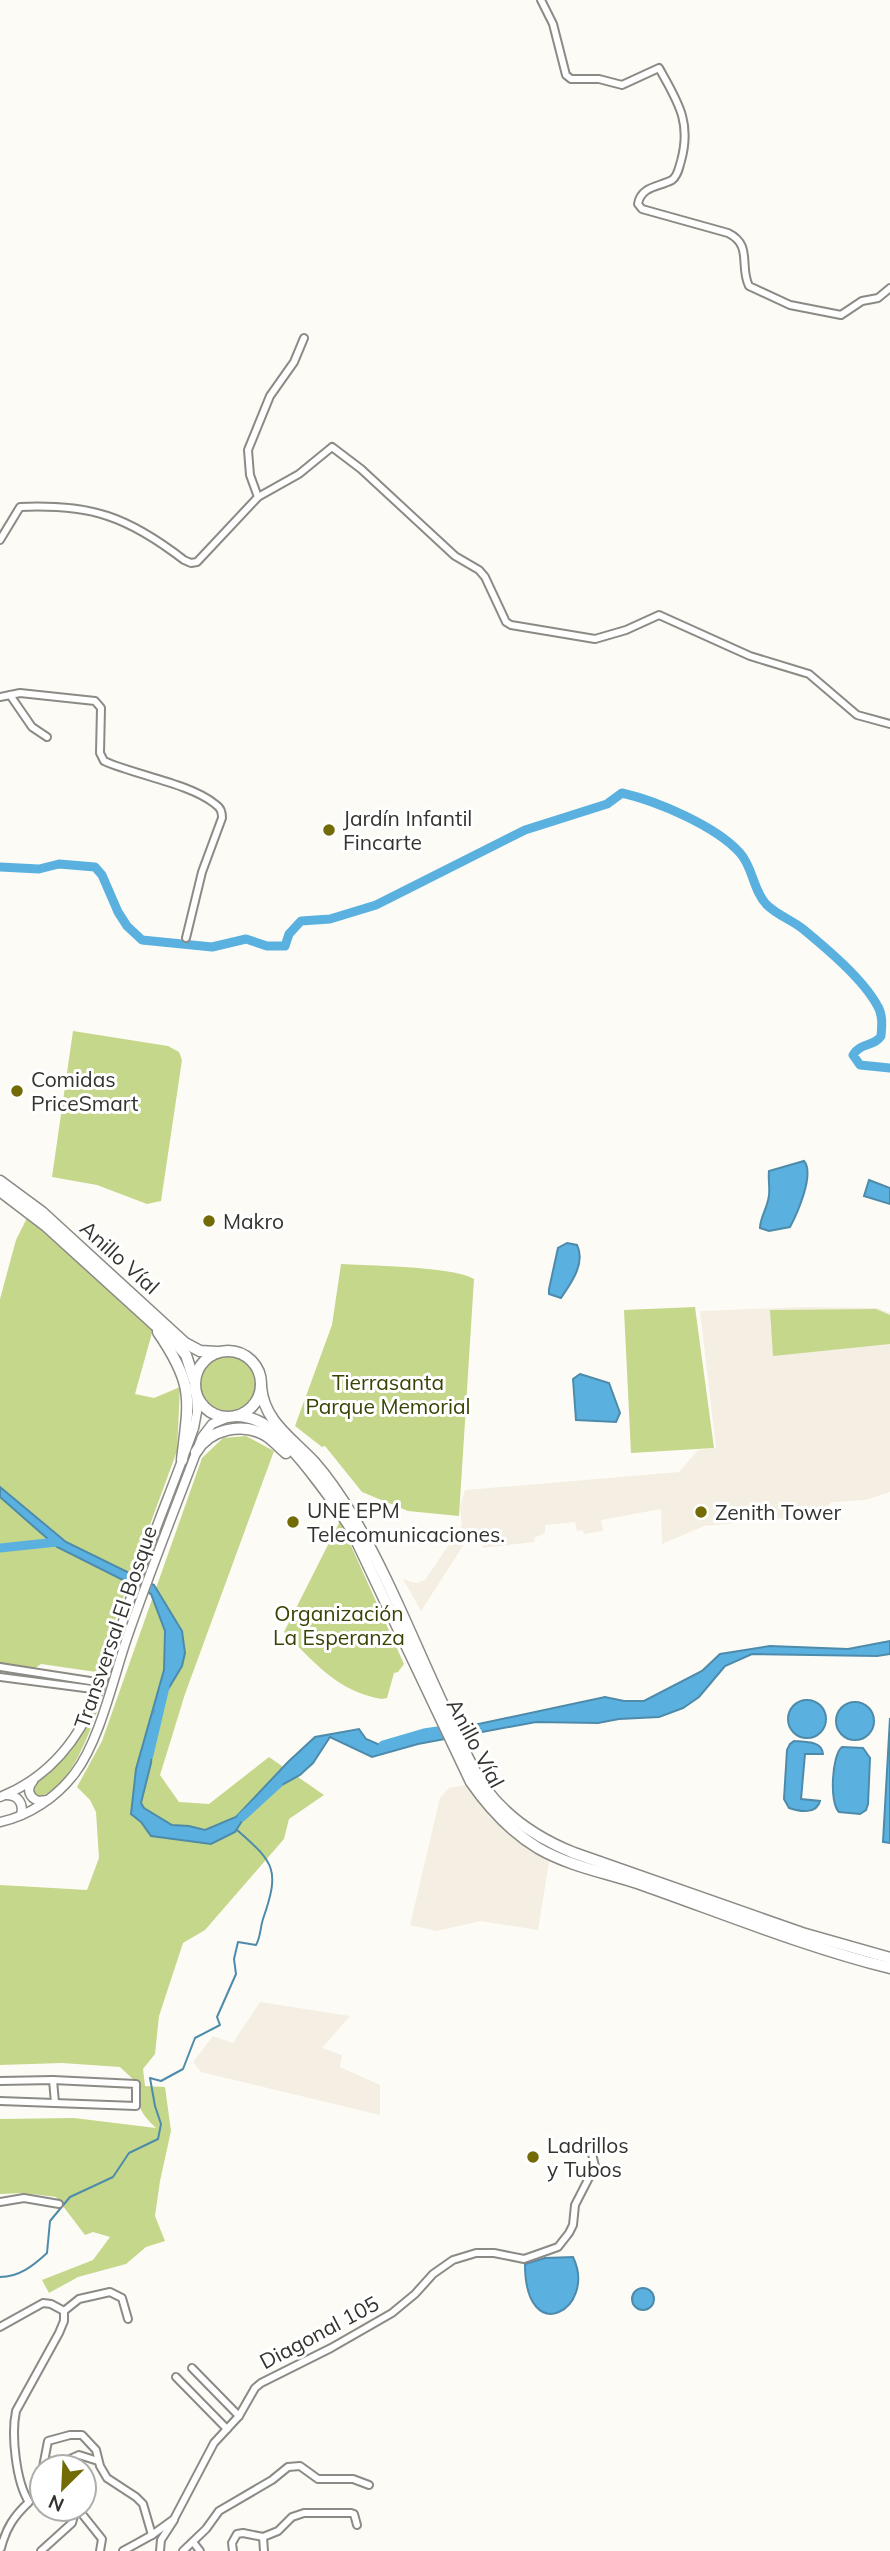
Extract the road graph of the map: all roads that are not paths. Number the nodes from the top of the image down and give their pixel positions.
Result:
1 (541, 0) edge
2 (890, 288) edge
3 (304, 338) dead end
4 (258, 497) junction
5 (0, 540) edge
6 (10, 695) junction
7 (0, 697) edge
8 (890, 724) edge
9 (47, 737) dead end
10 (186, 938) dead end
11 (0, 1181) edge
12 (0, 1191) edge
13 (142, 1313) junction
14 (217, 1352) junction
15 (194, 1380) junction
16 (261, 1387) junction
17 (196, 1395) junction
18 (232, 1417) junction
19 (196, 1452) junction
20 (182, 1460) junction
21 (303, 1465) junction
22 (144, 1574) junction
23 (0, 1667) edge
24 (0, 1676) edge
25 (102, 1686) junction
26 (447, 1724) junction
27 (460, 1751) junction
28 (33, 1780) junction
29 (3, 1796) edge
30 (48, 1799) junction
31 (21, 1815) junction
32 (0, 1822) edge
33 (890, 1958) edge
34 (890, 1968) edge
35 (53, 2080) junction
36 (0, 2081) edge
37 (0, 2101) edge
38 (55, 2103) junction
39 (590, 2146) dead end
40 (0, 2202) edge
41 (59, 2204) dead end
42 (64, 2311) junction
43 (128, 2319) dead end
44 (0, 2327) edge
45 (192, 2368) dead end
46 (176, 2377) dead end
47 (239, 2416) junction
48 (227, 2429) junction
49 (46, 2453) edge
50 (97, 2453) edge
51 (98, 2461) edge
52 (369, 2485) dead end
53 (28, 2500) edge
54 (28, 2503) edge
55 (174, 2519) junction
56 (72, 2523) edge
57 (89, 2523) edge
58 (357, 2525) dead end
59 (152, 2535) junction
60 (263, 2537) junction
61 (193, 2542) junction
62 (1, 2548) edge
63 (41, 2551) edge
64 (100, 2551) edge
65 (123, 2551) edge
66 (160, 2551) edge
67 (183, 2551) edge
68 (200, 2551) edge
69 (233, 2551) edge
70 (264, 2551) edge

1 - 2 street
3 - 4 street
4 - 5 street
4 - 8 street
6 - 7 street
6 - 9 street
6 - 10 street
11 - 14 highway, Anillo Víal
12 - 13 highway, Anillo Víal
13 - 15 highway, Anillo Víal
13 - 20 highway
14 - 15 highway
14 - 16 highway
15 - 17 highway
16 - 18 highway
16 - 26 highway, Anillo Víal
17 - 18 highway
17 - 20 main road, Transversal El Bosque
18 - 19 main road, Transversal El Bosque
18 - 21 highway, Anillo Víal
19 - 21 highway
19 - 22 main road, Transversal El Bosque
20 - 22 main road, Transversal El Bosque
21 - 26 highway, Anillo Víal
22 - 25 main road, Transversal El Bosque
22 - 30 main road, Transversal El Bosque
23 - 25 street
24 - 25 street
25 - 28 main road, Transversal El Bosque
26 - 27 highway, Anillo Víal
27 - 33 highway, Anillo Víal
27 - 34 highway, Anillo Víal
28 - 29 main road, Transversal El Bosque
28 - 30 main road
29 - 31 main road
30 - 31 main road, Transversal El Bosque
31 - 32 main road, Transversal El Bosque
35 - 36 street
35 - 38 street
35 - 38 street
37 - 38 street
39 - 47 street, Diagonal 105
40 - 41 street
42 - 43 street
42 - 44 street
42 - 53 street
45 - 47 street
46 - 48 street
47 - 48 street, Diagonal 105
48 - 55 street, Diagonal 105
49 - 50 street
51 - 59 street
52 - 61 street
54 - 62 street
55 - 59 street, Diagonal 105
55 - 66 street
56 - 63 street
57 - 64 street
58 - 60 street
59 - 65 street, Diagonal 105
60 - 69 street
60 - 70 street
61 - 67 street
61 - 68 street

